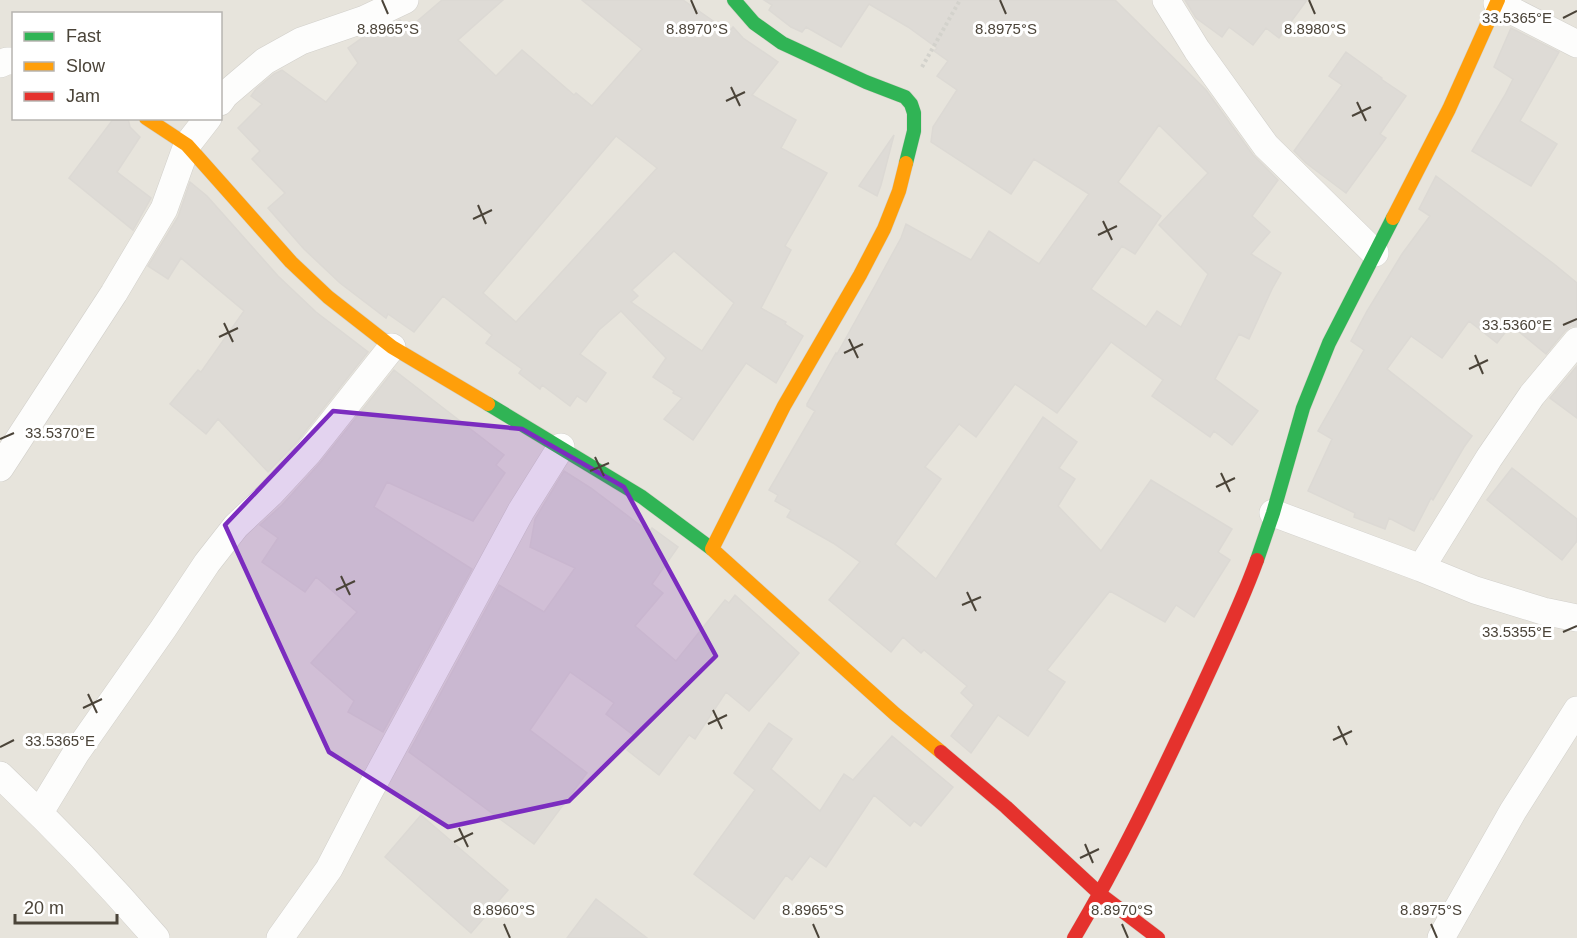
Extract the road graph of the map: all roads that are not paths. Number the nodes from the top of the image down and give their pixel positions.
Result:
1 (405, 0) edge
2 (735, 0) edge
3 (1166, 0) edge
4 (1497, 2) edge
5 (1577, 44) edge
6 (222, 99) edge
7 (149, 120) edge
8 (207, 120) edge
9 (188, 145) junction
10 (1375, 253) junction
11 (1577, 341) edge
12 (392, 347) junction
13 (561, 447) junction
14 (0, 468) edge
15 (1273, 513) junction
16 (712, 549) junction
17 (1421, 568) junction
18 (1577, 618) edge
19 (1577, 710) edge
20 (0, 775) edge
21 (40, 812) junction
22 (1100, 894) junction
23 (156, 938) edge
24 (280, 938) edge
25 (1074, 938) edge
26 (1158, 938) edge
27 (1441, 938) edge

1 - 6 street
2 - 16 street
3 - 10 street
4 - 5 street
4 - 10 street
7 - 9 street
8 - 9 street
9 - 12 street
9 - 14 street
10 - 15 street
11 - 17 street
12 - 13 street
12 - 21 street
13 - 16 street
13 - 24 street
15 - 17 street
15 - 22 street
16 - 22 street
17 - 18 street
19 - 27 street
20 - 21 street
21 - 23 street
22 - 25 street
22 - 26 street

